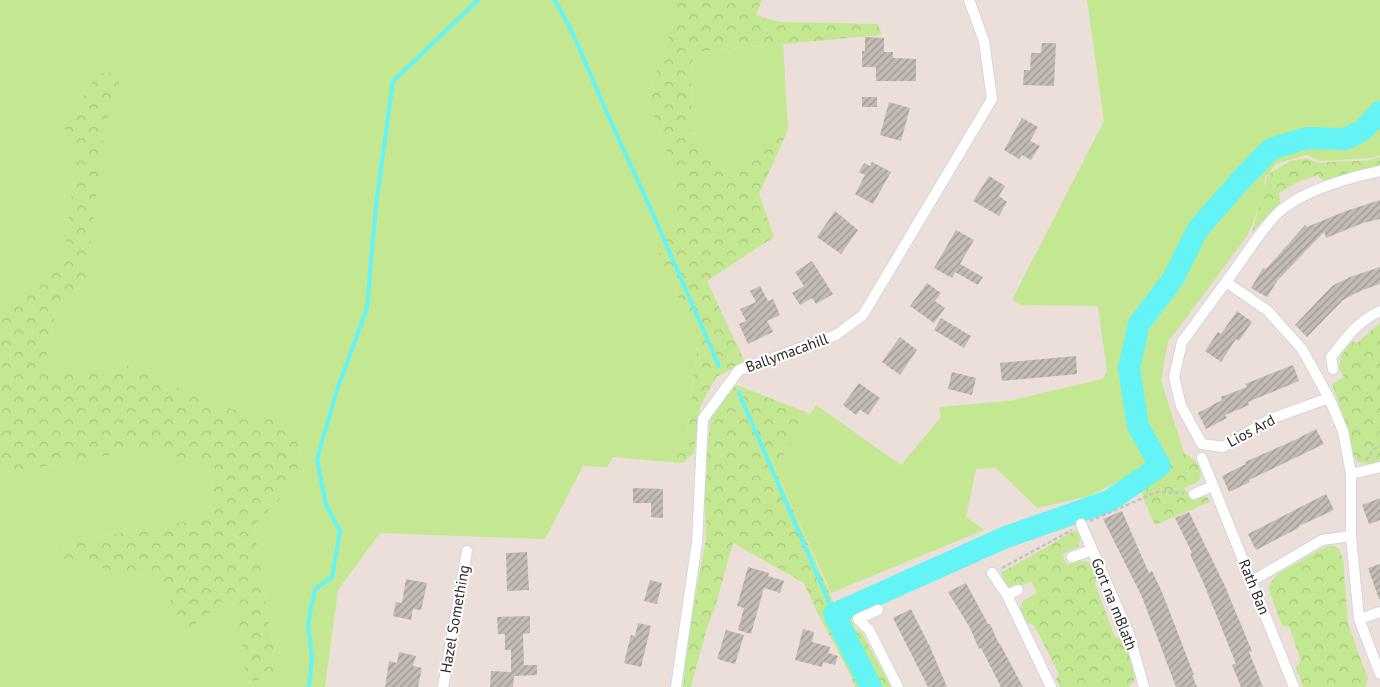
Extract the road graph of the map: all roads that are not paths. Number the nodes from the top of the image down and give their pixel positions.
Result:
1 (969, 0) edge
2 (1380, 171) edge
3 (1226, 282) junction
4 (1380, 310) edge
5 (1332, 369) dead end
6 (1329, 398) junction
7 (1202, 458) dead end
8 (1380, 467) edge
9 (1351, 474) junction
10 (1213, 486) junction
11 (1194, 494) dead end
12 (1082, 524) dead end
13 (1350, 536) junction
14 (1092, 550) junction
15 (467, 551) dead end
16 (1072, 557) dead end
17 (992, 574) dead end
18 (1252, 582) junction
19 (1018, 590) dead end
20 (1007, 595) junction
21 (878, 610) dead end
22 (1380, 612) edge
23 (1359, 619) junction
24 (1380, 674) edge
25 (443, 687) edge
26 (676, 687) edge
27 (898, 687) edge
28 (1051, 687) edge
29 (1144, 687) edge
30 (1294, 687) edge

1 - 26 street, Ballymacahill
2 - 3 street, Lios Ard
3 - 6 street
3 - 6 street, Lios Ard
4 - 5 street
6 - 9 street
7 - 10 street, Rath Ban
8 - 9 street
9 - 13 street
10 - 11 street
10 - 18 street, Rath Ban
12 - 14 street, Gort na mBlath
13 - 18 street
13 - 23 street
14 - 16 street, Gort na mBlath
14 - 29 street, Gort na mBlath
15 - 25 street, Hazel Something
17 - 20 street
18 - 30 street, Rath Ban
19 - 20 street
20 - 28 street
21 - 27 street
22 - 23 street
23 - 24 street

